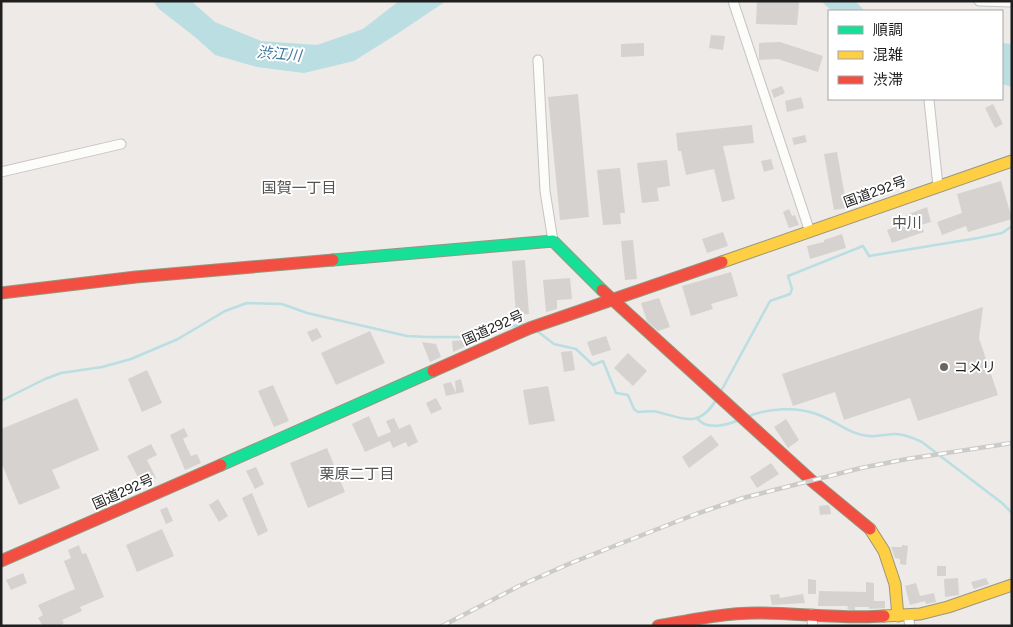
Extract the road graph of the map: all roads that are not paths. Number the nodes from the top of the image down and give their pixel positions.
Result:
1 (733, 1) edge
2 (979, 1) edge
3 (1012, 2) edge
4 (538, 60) dead end
5 (929, 100) edge
6 (120, 144) dead end
7 (1012, 161) edge
8 (1, 172) edge
9 (938, 186) junction
10 (810, 232) junction
11 (553, 241) junction
12 (1, 293) edge
13 (611, 300) junction
14 (1, 561) edge
15 (1012, 585) edge
16 (905, 619) edge
17 (812, 620) edge
18 (658, 626) edge

1 - 10 street
2 - 3 street
4 - 11 street
5 - 9 street
6 - 8 street
7 - 9 main road, 国道292号
9 - 10 main road, 国道292号
10 - 13 main road, 国道292号
11 - 12 main road
11 - 13 main road
13 - 14 main road, 国道292号
13 - 16 main road
15 - 16 main road
16 - 17 main road
17 - 18 main road

